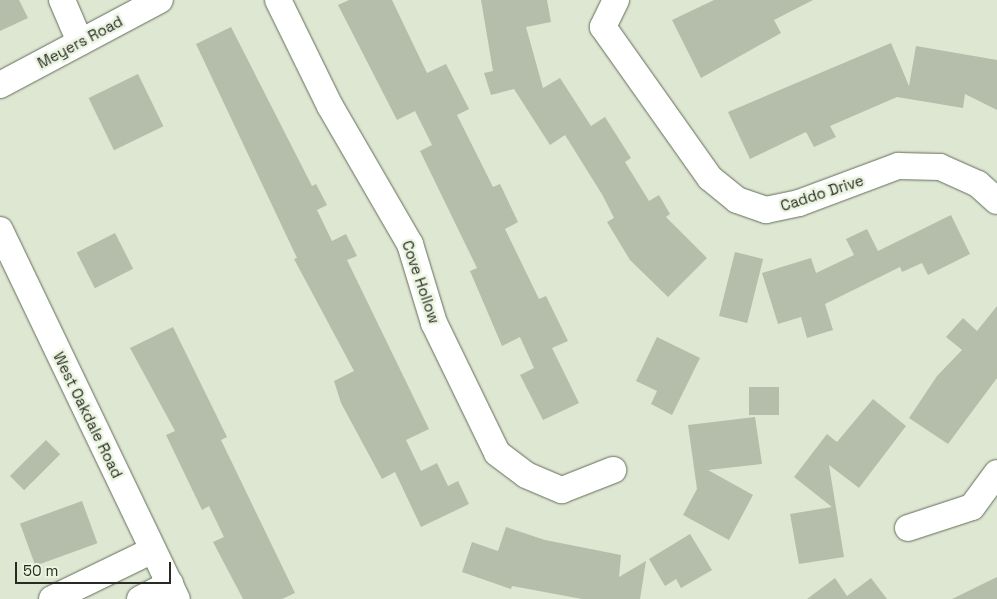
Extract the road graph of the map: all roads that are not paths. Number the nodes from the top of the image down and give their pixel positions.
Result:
1 (62, 0) edge
2 (160, 0) edge
3 (278, 0) edge
4 (616, 0) edge
5 (80, 42) junction
6 (0, 85) edge
7 (997, 201) edge
8 (0, 230) edge
9 (613, 470) dead end
10 (997, 473) edge
11 (908, 528) dead end
12 (153, 550) junction
13 (174, 591) edge
14 (52, 599) edge
15 (140, 599) edge

1 - 5 street
2 - 5 street, Meyers Road
3 - 9 street, Cove Hollow
4 - 7 street, Caddo Drive
5 - 6 street, Meyers Road
8 - 12 street, West Oakdale Road
10 - 11 street
12 - 13 street, West Oakdale Road
12 - 14 street
13 - 15 street

